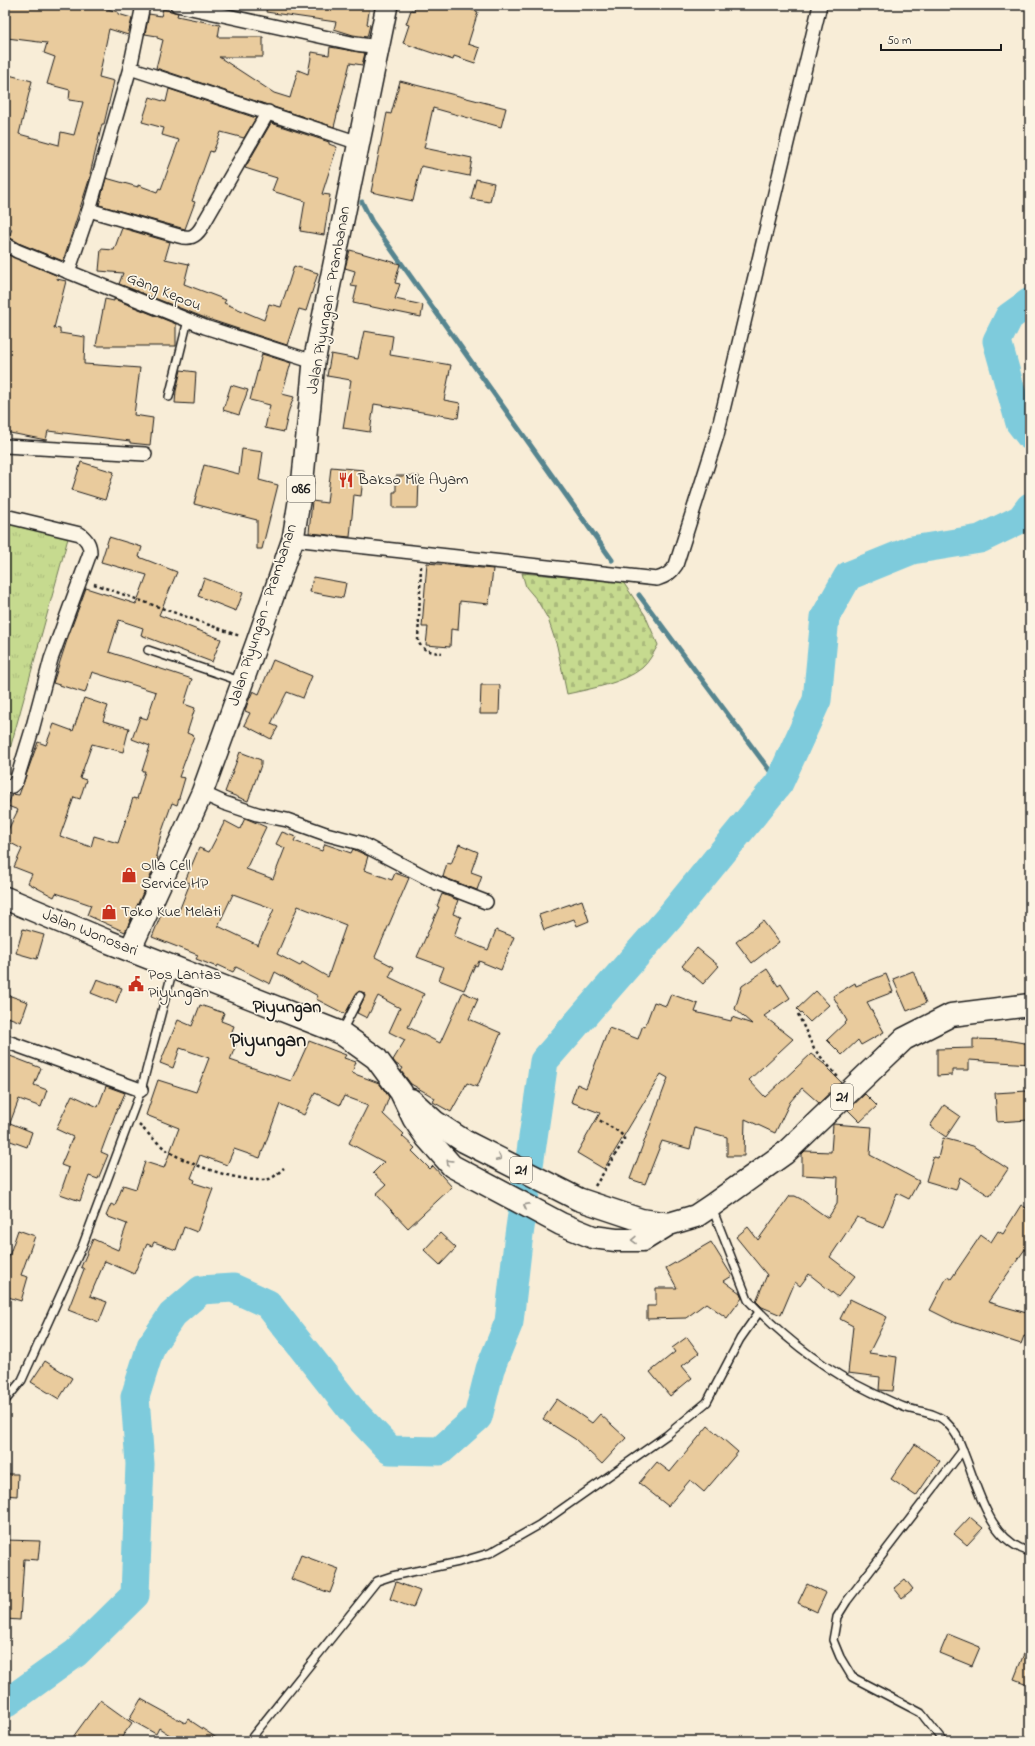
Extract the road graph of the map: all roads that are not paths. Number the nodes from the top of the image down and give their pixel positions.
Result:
1 (143, 5) edge
2 (177, 5) edge
3 (387, 5) edge
4 (820, 5) edge
5 (235, 11) edge
6 (379, 47) junction
7 (130, 68) junction
8 (268, 112) junction
9 (359, 143) junction
10 (89, 210) junction
11 (5, 244) edge
12 (68, 272) junction
13 (188, 320) junction
14 (314, 362) junction
15 (168, 397) dead end
16 (5, 446) edge
17 (145, 454) dead end
18 (5, 516) edge
19 (292, 539) junction
20 (148, 650) dead end
21 (242, 682) junction
22 (5, 787) edge
23 (202, 793) junction
24 (5, 898) edge
25 (486, 902) dead end
26 (130, 950) junction
27 (174, 966) junction
28 (360, 996) dead end
29 (1030, 1005) edge
30 (340, 1033) junction
31 (5, 1041) edge
32 (141, 1090) junction
33 (401, 1092) junction
34 (711, 1206) junction
35 (669, 1224) junction
36 (759, 1312) junction
37 (5, 1401) edge
38 (963, 1450) junction
39 (1030, 1552) edge
40 (249, 1741) edge
41 (942, 1741) edge

1 - 7 street
2 - 5 street
3 - 6 main road, Jalan Piyungan - Prambanan / 086
4 - 19 street
5 - 6 street
6 - 9 main road, Jalan Piyungan - Prambanan / 086
7 - 8 street
7 - 10 street
8 - 9 street
8 - 10 street
9 - 14 main road, Jalan Piyungan - Prambanan / 086
10 - 12 street
11 - 12 street, Gang Kepou
12 - 13 street, Gang Kepou
13 - 14 street, Gang Kepou
13 - 15 lane
14 - 19 main road, Jalan Piyungan - Prambanan / 086
16 - 17 street
18 - 22 street
19 - 21 main road, Jalan Piyungan - Prambanan / 086
20 - 21 lane
21 - 23 main road, Jalan Piyungan - Prambanan / 086
23 - 25 street
23 - 26 main road, Jalan Piyungan - Prambanan / 086
24 - 26 highway, Jalan Wonosari / 21
26 - 27 highway, Jalan Wonosari / 21
27 - 30 highway, Jalan Wonosari / 21
27 - 32 lane
28 - 30 lane
29 - 34 highway, 21
30 - 33 highway, Jalan Wonosari / 21
31 - 32 street
32 - 37 lane
33 -> 35 highway, Jalan Wonosari / 21
35 -> 33 highway, Jalan Wonosari / 21
34 - 35 highway, 21
34 - 36 lane
36 - 38 lane
36 - 40 lane
38 - 39 lane
38 - 41 lane

